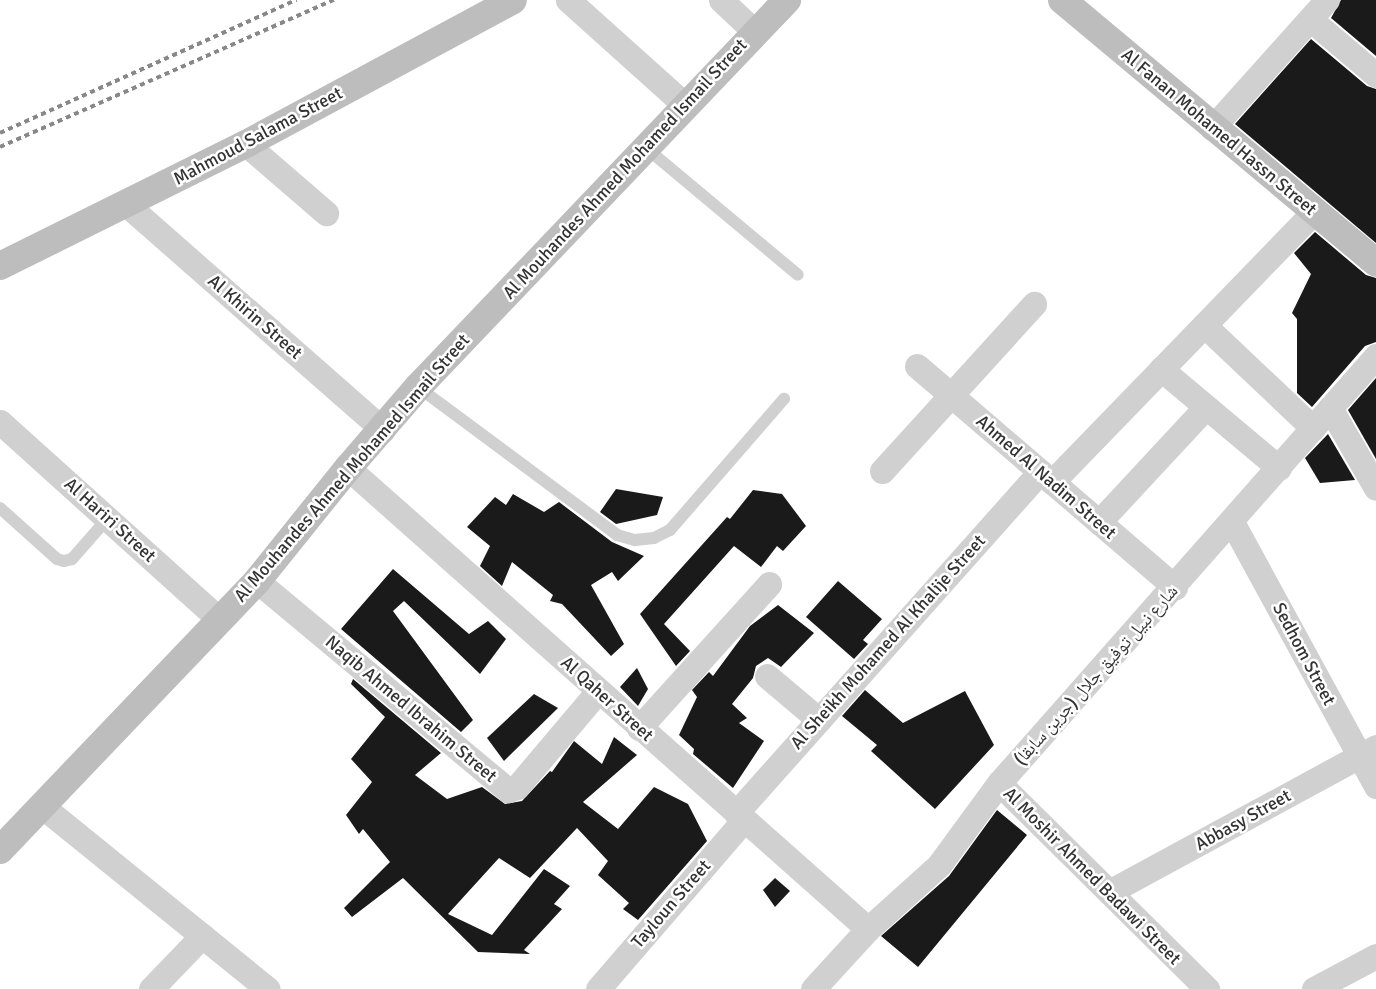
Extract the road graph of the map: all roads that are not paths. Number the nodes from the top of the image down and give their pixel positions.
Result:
1 (513, 0) edge
2 (568, 0) edge
3 (722, 0) edge
4 (787, 0) edge
5 (1062, 0) edge
6 (1327, 0) edge
7 (1310, 19) junction
8 (755, 32) junction
9 (1376, 75) edge
10 (685, 105) junction
11 (1212, 128) junction
12 (246, 144) junction
13 (645, 148) junction
14 (126, 204) junction
15 (1314, 212) junction
16 (326, 213) dead end
17 (1376, 263) edge
18 (0, 266) edge
19 (798, 275) dead end
20 (1034, 304) dead end
21 (1204, 325) junction
22 (1376, 356) edge
23 (917, 366) dead end
24 (1161, 369) junction
25 (418, 387) junction
26 (951, 395) junction
27 (784, 399) dead end
28 (1206, 407) junction
29 (1330, 408) junction
30 (0, 422) edge
31 (1313, 428) junction
32 (383, 430) junction
33 (348, 468) junction
34 (1279, 468) junction
35 (882, 471) dead end
36 (1046, 477) junction
37 (1376, 488) edge
38 (0, 508) edge
39 (108, 518) junction
40 (1099, 522) junction
41 (1232, 522) junction
42 (257, 581) junction
43 (769, 584) dead end
44 (1175, 587) junction
45 (219, 619) junction
46 (767, 676) dead end
47 (598, 692) junction
48 (820, 720) junction
49 (639, 728) junction
50 (1368, 752) edge
51 (999, 783) junction
52 (1376, 786) edge
53 (42, 807) junction
54 (740, 816) junction
55 (0, 850) edge
56 (1109, 892) junction
57 (868, 929) junction
58 (202, 936) junction
59 (1376, 956) edge
60 (151, 989) edge
61 (268, 989) edge
62 (598, 989) edge
63 (813, 989) edge
64 (1207, 989) edge
65 (1314, 989) edge

1 - 12 street, Mahmoud Salama Street
2 - 10 street
3 - 8 street
4 - 8 street, Al Mouhandes Ahmed Mohamed Ismail Street
5 - 11 street, Al Fanan Mohamed Hassn Street
6 - 7 street
7 - 9 street
7 - 11 street
8 - 10 street, Al Mouhandes Ahmed Mohamed Ismail Street
10 - 13 street, Al Mouhandes Ahmed Mohamed Ismail Street
11 - 15 street, Al Fanan Mohamed Hassn Street
12 - 14 street, Mahmoud Salama Street
12 - 16 street
13 - 19 lane
13 - 25 street, Al Mouhandes Ahmed Mohamed Ismail Street
14 - 18 street, Mahmoud Salama Street
14 - 32 street, Al Khirin Street
15 - 17 street, Al Fanan Mohamed Hassn Street
15 - 21 street, Al Sheikh Mohamed Al Khalije Street
20 - 26 street
21 - 24 street, Al Sheikh Mohamed Al Khalije Street
21 - 31 street
22 - 29 street, شارع نبيل توفيق جلال (جرين سابقا)
23 - 26 street, Ahmed Al Nadim Street
24 - 28 street
24 - 36 street, Al Sheikh Mohamed Al Khalije Street
25 - 27 lane
25 - 32 street, Al Mouhandes Ahmed Mohamed Ismail Street
26 - 35 street
26 - 36 street, Ahmed Al Nadim Street
28 - 34 street
28 - 40 street
29 - 31 street, شارع نبيل توفيق جلال (جرين سابقا)
29 - 37 street
30 - 39 street, Al Hariri Street
31 - 34 street, شارع نبيل توفيق جلال (جرين سابقا)
32 - 33 street, Al Mouhandes Ahmed Mohamed Ismail Street
33 - 42 street, Al Mouhandes Ahmed Mohamed Ismail Street
33 - 47 street, Al Qaher Street
34 - 41 street, شارع نبيل توفيق جلال (جرين سابقا)
36 - 40 street, Ahmed Al Nadim Street
36 - 48 street, Al Sheikh Mohamed Al Khalije Street
38 - 39 lane
39 - 45 street, Al Hariri Street
40 - 44 street, Ahmed Al Nadim Street
41 - 44 street, شارع نبيل توفيق جلال (جرين سابقا)
41 - 50 street, Sedhom Street
42 - 45 street, Al Mouhandes Ahmed Mohamed Ismail Street
42 - 47 street, Naqib Ahmed Ibrahim Street
43 - 49 street
44 - 51 street, شارع نبيل توفيق جلال (جرين سابقا)
45 - 53 street, Al Mouhandes Ahmed Mohamed Ismail Street
46 - 48 street
47 - 49 street, Al Qaher Street
48 - 54 street, Al Sheikh Mohamed Al Khalije Street
49 - 54 street, Al Qaher Street
50 - 52 street, Sedhom Street
50 - 56 street, Abbasy Street
51 - 56 street, Al Moshir Ahmed Badawi Street
51 - 57 street, شارع نبيل توفيق جلال (جرين سابقا)
53 - 55 street, Al Mouhandes Ahmed Mohamed Ismail Street
53 - 58 street
54 - 57 street, Al Qaher Street
54 - 62 street, Tayloun Street
56 - 64 street, Al Moshir Ahmed Badawi Street
57 - 63 street, شارع نبيل توفيق جلال (جرين سابقا)
58 - 60 street
58 - 61 street
59 - 65 street

